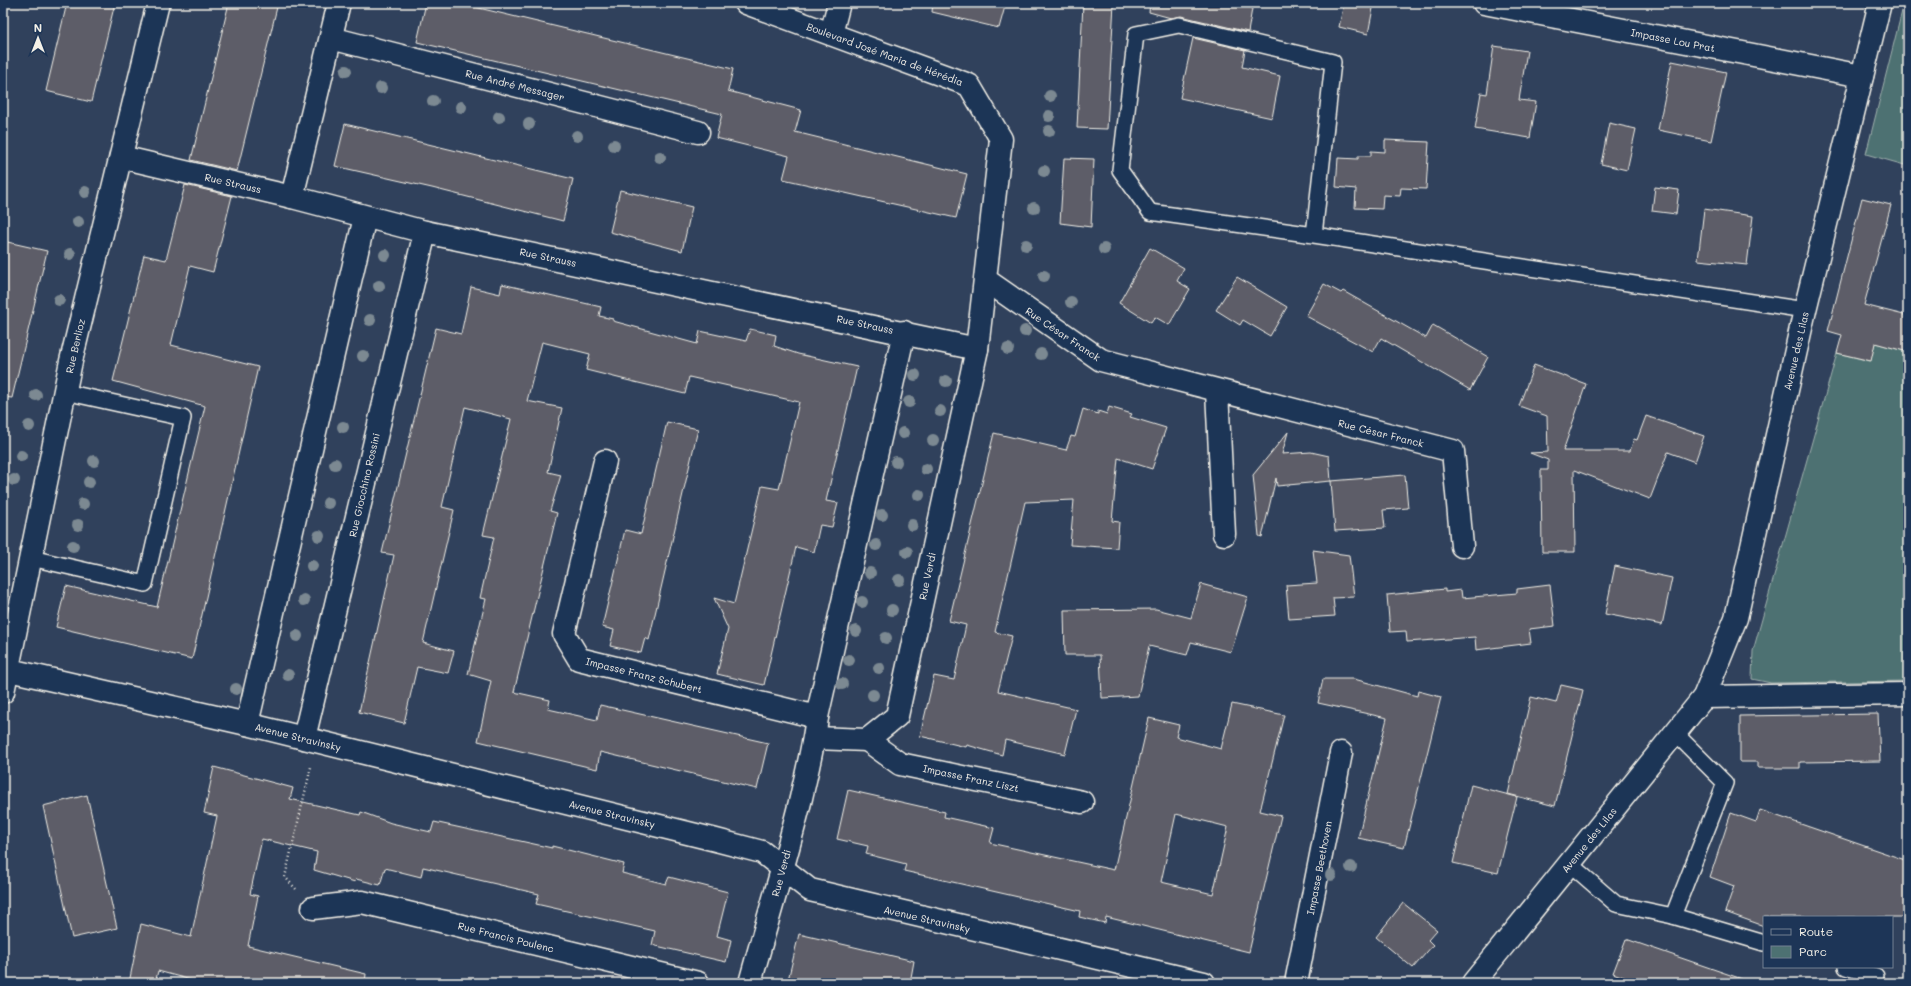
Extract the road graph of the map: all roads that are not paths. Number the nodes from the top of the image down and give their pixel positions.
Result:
1 (158, 3) edge
2 (339, 3) edge
3 (746, 3) edge
4 (839, 3) edge
5 (1484, 3) edge
6 (1880, 3) edge
7 (831, 34) junction
8 (331, 38) junction
9 (1862, 76) junction
10 (698, 132) dead end
11 (121, 157) junction
12 (292, 197) junction
13 (365, 217) junction
14 (425, 232) junction
15 (1314, 235) junction
16 (986, 280) junction
17 (1805, 310) junction
18 (904, 332) junction
19 (977, 349) junction
20 (1217, 391) junction
21 (65, 392) junction
22 (605, 461) dead end
23 (1224, 534) dead end
24 (1462, 546) dead end
25 (31, 558) junction
26 (9, 670) junction
27 (3, 692) edge
28 (1908, 694) edge
29 (1704, 697) junction
30 (247, 724) junction
31 (816, 727) junction
32 (1675, 733) junction
33 (310, 740) junction
34 (867, 740) junction
35 (1341, 753) dead end
36 (1082, 802) dead end
37 (1570, 864) junction
38 (783, 868) junction
39 (313, 908) road end
40 (1673, 916) junction
41 (1763, 943) edge
42 (1849, 968) edge
43 (1876, 976) dead end
44 (698, 983) edge
45 (750, 983) edge
46 (1204, 983) edge
47 (1296, 983) edge
48 (1473, 983) edge

1 - 11 street, Rue Berlioz
2 - 8 street
3 - 7 street, Boulevard José Maria de Hérédia
4 - 7 street
5 - 9 street, Impasse Lou Prat
6 - 9 street, Avenue des Lilas
7 - 16 street, Boulevard José Maria de Hérédia
8 - 10 street, Rue André Messager
8 - 12 street
9 - 17 street, Avenue des Lilas
11 - 12 street, Rue Strauss
11 - 21 street, Rue Berlioz
12 - 13 street, Rue Strauss
13 - 14 street, Rue Strauss
13 - 30 street
14 - 18 street, Rue Strauss
14 - 33 street, Rue Giocchino Rossini
15 - 15 lane
15 - 17 lane
16 - 19 street, Boulevard José Maria de Hérédia
16 - 20 street, Rue César Franck
17 - 29 street, Avenue des Lilas
18 - 19 street, Rue Strauss
18 - 31 street, Rue Verdi
19 - 34 street, Rue Verdi
20 - 23 street
20 - 24 street, Rue César Franck
21 - 25 street, Rue Berlioz
21 - 25 lane
22 - 31 street, Impasse Franz Schubert
25 - 26 street, Rue Berlioz
26 - 27 street, Rue Berlioz
26 - 30 street, Avenue Stravinsky
28 - 29 street
29 - 32 street, Avenue des Lilas
30 - 33 street, Avenue Stravinsky
31 - 34 street
31 - 38 street, Rue Verdi
32 - 37 street, Avenue des Lilas
32 - 40 lane
33 - 38 street, Avenue Stravinsky
34 - 36 street, Impasse Franz Liszt
35 - 47 street, Impasse Beethoven
37 - 40 lane
37 - 48 street, Avenue des Lilas
38 - 45 street, Rue Verdi
38 - 46 street, Avenue Stravinsky
39 - 44 street, Rue Francis Poulenc
40 - 41 lane
42 - 43 lane

